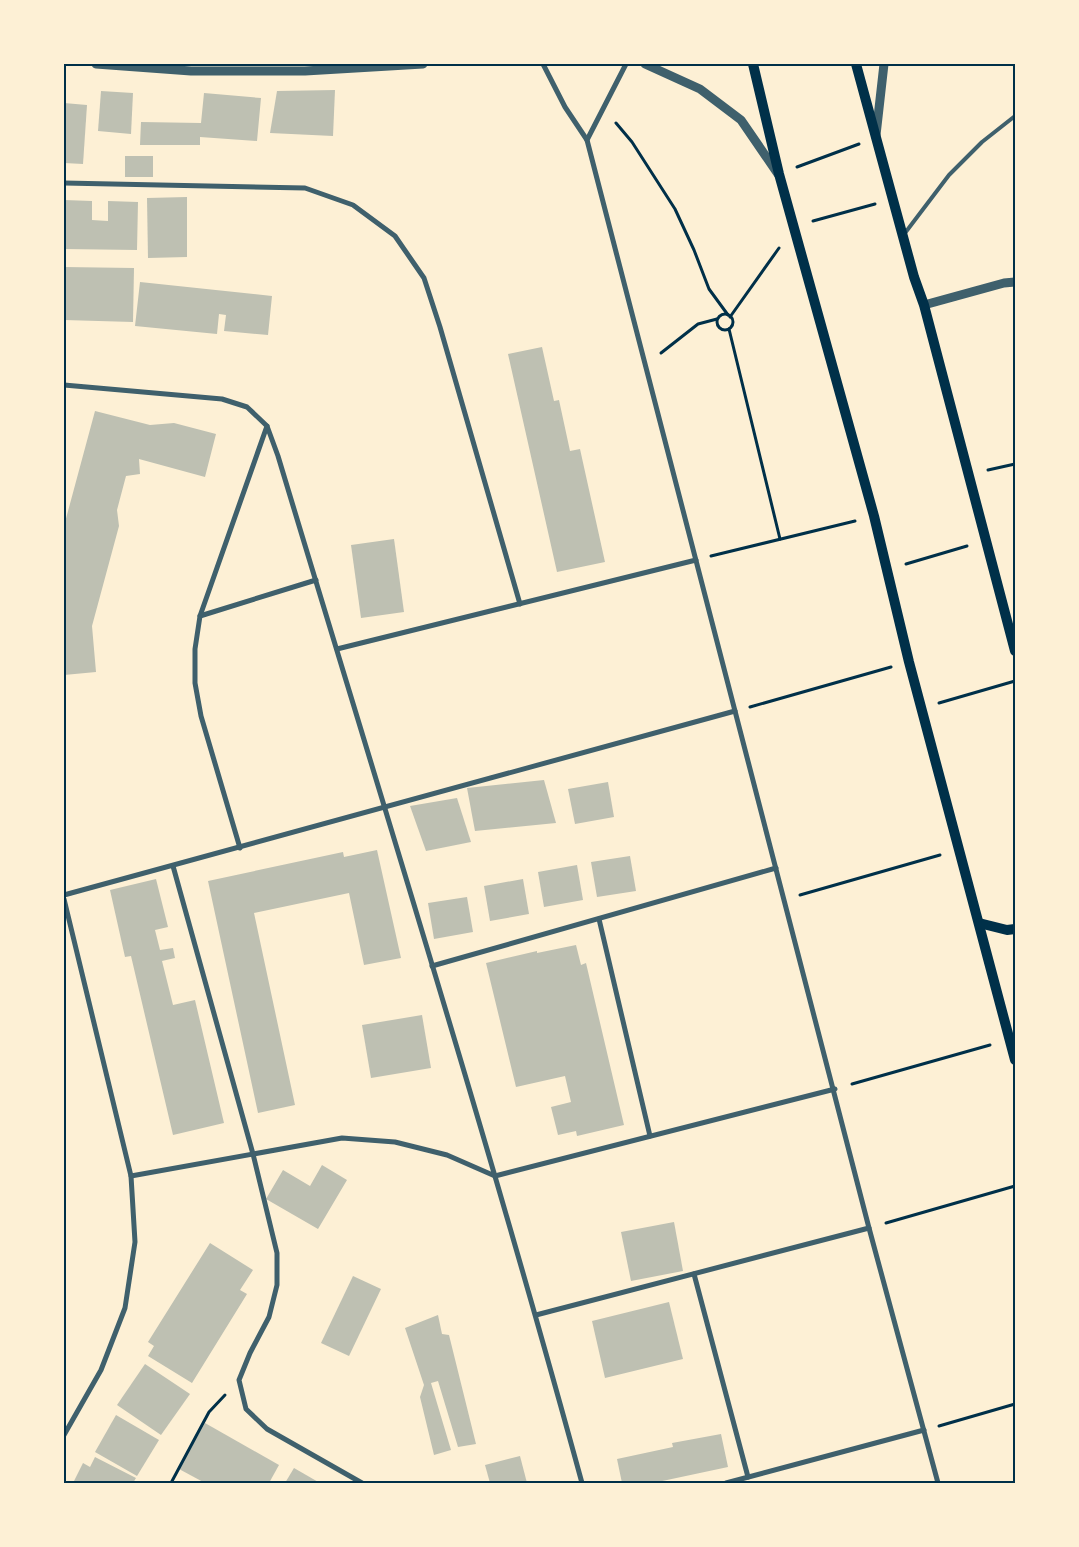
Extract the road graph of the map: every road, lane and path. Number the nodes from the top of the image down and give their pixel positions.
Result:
1 (96, 64) edge
2 (424, 64) edge
3 (543, 64) edge
4 (626, 64) edge
5 (645, 64) edge
6 (754, 64) edge
7 (856, 64) edge
8 (884, 64) edge
9 (604, 109) junction
10 (1015, 116) edge
11 (876, 137) junction
12 (586, 140) junction
13 (779, 174) junction
14 (64, 183) edge
15 (903, 235) junction
16 (1015, 282) edge
17 (924, 305) junction
18 (728, 315) junction
19 (718, 319) junction
20 (728, 329) junction
21 (644, 366) junction
22 (64, 385) edge
23 (267, 426) junction
24 (1015, 464) edge
25 (968, 475) junction
26 (874, 516) junction
27 (780, 539) junction
28 (986, 541) junction
29 (696, 560) junction
30 (886, 569) junction
31 (316, 580) junction
32 (520, 604) junction
33 (200, 616) junction
34 (337, 649) junction
35 (1015, 651) edge
36 (909, 662) junction
37 (1015, 681) edge
38 (921, 708) junction
39 (736, 711) junction
40 (385, 808) junction
41 (240, 848) junction
42 (959, 850) junction
43 (173, 866) junction
44 (776, 868) junction
45 (64, 897) edge
46 (785, 899) junction
47 (599, 919) junction
48 (979, 923) junction
49 (1015, 929) edge
50 (432, 966) junction
51 (1010, 1040) junction
52 (1015, 1060) edge
53 (834, 1089) junction
54 (650, 1136) junction
55 (253, 1154) junction
56 (131, 1176) junction
57 (495, 1176) junction
58 (1015, 1186) edge
59 (869, 1228) junction
60 (694, 1274) junction
61 (536, 1315) junction
62 (239, 1380) junction
63 (1015, 1404) edge
64 (924, 1430) junction
65 (64, 1435) edge
66 (748, 1477) junction
67 (171, 1483) edge
68 (362, 1483) edge
69 (582, 1483) edge
70 (726, 1483) edge
71 (938, 1483) edge

1 - 2 street
3 - 12 street
4 - 9 street
5 - 13 street
6 - 13 main road
7 - 11 main road
8 - 11 street
9 - 12 street
9 - 18 path
10 - 15 lane
11 - 13 path
11 - 15 main road
12 - 21 street
13 - 26 main road
14 - 32 street
15 - 17 main road
16 - 17 street
17 - 25 main road
18 - 19 path
18 - 20 path
19 - 20 path
19 - 21 path
20 - 27 path
21 - 29 street
22 - 23 street
23 - 31 street
23 - 33 street
24 - 25 path
25 - 28 main road
26 - 27 path
26 - 30 main road
27 - 29 path
28 - 30 path
28 - 35 main road
29 - 32 street
29 - 39 street
30 - 36 main road
31 - 33 street
31 - 34 street
32 - 34 street
33 - 41 street
34 - 40 street
36 - 38 main road
36 - 39 path
37 - 38 path
38 - 42 main road
39 - 40 street
39 - 44 street
40 - 41 street
40 - 50 street
41 - 43 street
42 - 46 path
42 - 48 main road
43 - 45 street
43 - 55 street
44 - 46 street
44 - 47 street
45 - 56 street
46 - 53 street
47 - 50 street
47 - 54 street
48 - 49 main road
48 - 51 main road
50 - 57 street
51 - 52 main road
51 - 53 path
53 - 54 street
53 - 59 street
54 - 57 street
55 - 56 street
55 - 57 street
55 - 62 street
56 - 65 street
57 - 61 street
58 - 59 path
59 - 60 street
59 - 64 street
60 - 61 street
60 - 66 street
61 - 69 street
62 - 67 path
62 - 68 street
63 - 64 path
64 - 66 street
64 - 71 street
66 - 70 street

